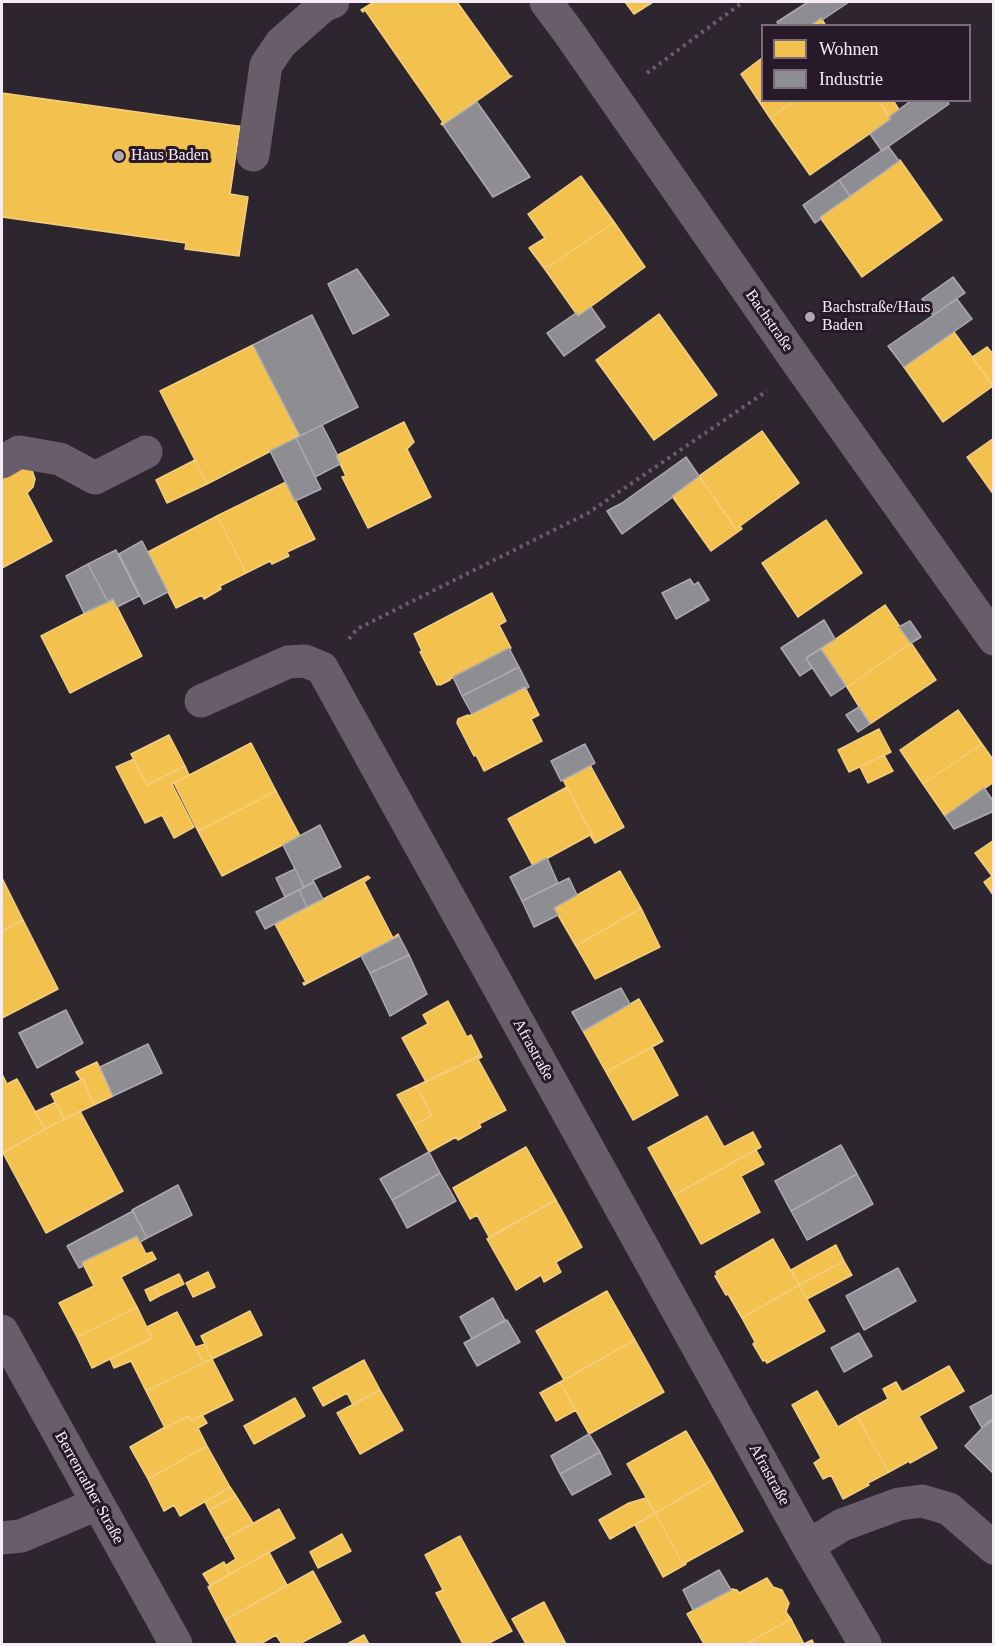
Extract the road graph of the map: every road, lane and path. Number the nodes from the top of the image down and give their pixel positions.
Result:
1 (333, 2) edge
2 (546, 2) edge
3 (743, 2) edge
4 (613, 97) junction
5 (253, 155) dead end
6 (801, 367) junction
7 (146, 452) dead end
8 (2, 462) edge
9 (993, 639) edge
10 (321, 668) junction
11 (201, 701) dead end
12 (2, 1331) edge
13 (97, 1504) junction
14 (2, 1538) edge
15 (808, 1546) junction
16 (993, 1548) edge
17 (176, 1644) edge
18 (865, 1644) edge

1 - 5 street
2 - 4 street, Bachstraße
3 - 4 path
4 - 6 street, Bachstraße
6 - 9 street, Bachstraße
6 - 10 path
7 - 8 street
10 - 11 street
10 - 15 street, Afrastraße
12 - 13 street, Berrenrather Straße
13 - 14 street
13 - 17 street, Berrenrather Straße
15 - 16 street
15 - 18 street, Afrastraße

